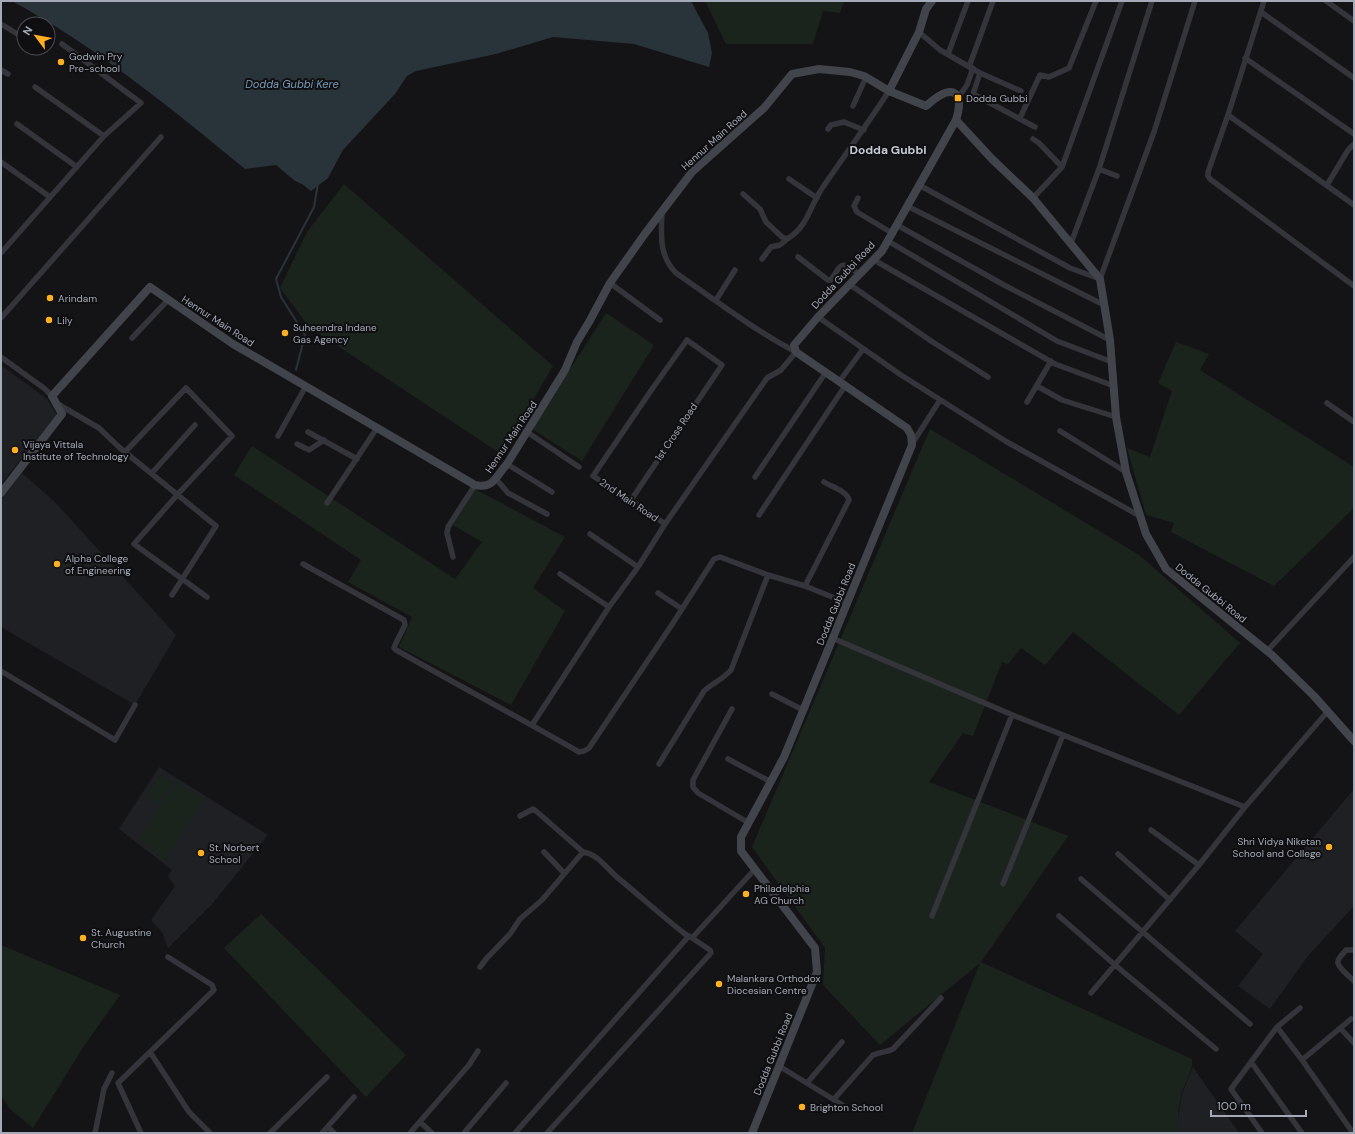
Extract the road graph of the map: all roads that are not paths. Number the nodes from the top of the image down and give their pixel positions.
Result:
1 (932, 1) edge
2 (968, 1) edge
3 (993, 1) edge
4 (1096, 1) edge
5 (1122, 1) edge
6 (1152, 1) edge
7 (1195, 1) edge
8 (1264, 1) edge
9 (1326, 1) edge
10 (1261, 12) junction
11 (1354, 21) edge
12 (1, 24) edge
13 (919, 32) junction
14 (16, 33) edge
15 (62, 44) dead end
16 (948, 54) junction
17 (1245, 58) junction
18 (971, 67) junction
19 (1, 70) edge
20 (980, 73) junction
21 (8, 74) dead end
22 (866, 77) junction
23 (1354, 78) edge
24 (35, 87) dead end
25 (889, 91) junction
26 (1021, 91) dead end
27 (973, 94) junction
28 (958, 98) junction
29 (853, 106) dead end
30 (1228, 116) junction
31 (1020, 118) junction
32 (956, 120) junction
33 (17, 124) dead end
34 (1035, 127) dead end
35 (828, 129) dead end
36 (864, 130) junction
37 (1354, 134) edge
38 (104, 136) junction
39 (161, 137) dead end
40 (1033, 139) dead end
41 (1354, 144) edge
42 (1, 162) edge
43 (77, 167) junction
44 (1062, 167) junction
45 (1098, 169) junction
46 (1117, 176) dead end
47 (789, 179) dead end
48 (919, 185) junction
49 (1327, 186) junction
50 (743, 194) dead end
51 (50, 197) junction
52 (817, 198) junction
53 (858, 198) dead end
54 (1033, 198) junction
55 (1354, 205) edge
56 (907, 206) junction
57 (662, 210) junction
58 (896, 225) junction
59 (892, 233) junction
60 (787, 239) junction
61 (888, 241) junction
62 (1070, 243) junction
63 (1, 253) edge
64 (798, 257) dead end
65 (762, 259) dead end
66 (874, 260) junction
67 (735, 270) dead end
68 (859, 274) junction
69 (1100, 279) junction
70 (610, 284) junction
71 (850, 284) junction
72 (1354, 286) edge
73 (168, 300) junction
74 (716, 300) junction
75 (1104, 305) junction
76 (818, 317) junction
77 (1, 318) edge
78 (660, 320) dead end
79 (132, 338) dead end
80 (1110, 340) junction
81 (863, 349) junction
82 (796, 352) junction
83 (1, 356) edge
84 (1051, 362) junction
85 (1112, 362) junction
86 (826, 372) junction
87 (988, 377) dead end
88 (842, 384) junction
89 (306, 386) junction
90 (1037, 386) junction
91 (1114, 386) junction
92 (54, 400) junction
93 (940, 400) junction
94 (1027, 402) dead end
95 (1327, 403) dead end
96 (1116, 417) junction
97 (1354, 422) edge
98 (195, 425) dead end
99 (377, 428) junction
100 (1060, 431) dead end
101 (308, 432) dead end
102 (527, 432) junction
103 (278, 436) dead end
104 (324, 440) junction
105 (297, 444) dead end
106 (912, 445) junction
107 (125, 452) junction
108 (357, 458) junction
109 (507, 464) junction
110 (579, 467) dead end
111 (1126, 472) junction
112 (152, 473) junction
113 (593, 476) joint
114 (755, 477) dead end
115 (496, 479) junction
116 (824, 482) dead end
117 (475, 485) junction
118 (552, 492) dead end
119 (1, 493) edge
120 (178, 494) junction
121 (631, 500) junction
122 (327, 503) dead end
123 (547, 514) dead end
124 (759, 514) dead end
125 (1141, 517) junction
126 (665, 524) junction
127 (590, 534) dead end
128 (453, 557) dead end
129 (1353, 561) edge
130 (303, 564) dead end
131 (638, 567) junction
132 (560, 574) dead end
133 (768, 575) junction
134 (182, 579) junction
135 (805, 586) junction
136 (658, 593) dead end
137 (172, 595) dead end
138 (207, 597) dead end
139 (847, 603) junction
140 (609, 607) junction
141 (682, 609) junction
142 (832, 638) junction
143 (1267, 650) junction
144 (1, 671) edge
145 (772, 694) dead end
146 (136, 705) dead end
147 (732, 709) dead end
148 (803, 710) junction
149 (1328, 711) junction
150 (1012, 715) junction
151 (532, 725) junction
152 (1062, 735) junction
153 (1354, 741) edge
154 (728, 759) dead end
155 (659, 764) dead end
156 (771, 782) junction
157 (1245, 807) junction
158 (520, 816) dead end
159 (749, 823) junction
160 (1151, 830) dead end
161 (544, 852) dead end
162 (583, 852) junction
163 (1118, 854) dead end
164 (1199, 865) junction
165 (755, 869) junction
166 (564, 873) junction
167 (1081, 879) dead end
168 (1003, 884) dead end
169 (1170, 900) junction
170 (932, 916) dead end
171 (1059, 916) dead end
172 (1142, 933) junction
173 (690, 937) junction
174 (1354, 950) edge
175 (168, 957) dead end
176 (1115, 965) junction
177 (480, 967) dead end
178 (1354, 981) edge
179 (1091, 993) dead end
180 (941, 998) dead end
181 (1300, 1008) dead end
182 (1351, 1020) dead end
183 (1250, 1024) dead end
184 (1277, 1027) junction
185 (1341, 1029) junction
186 (842, 1042) dead end
187 (1354, 1042) edge
188 (1216, 1049) dead end
189 (478, 1051) dead end
190 (150, 1052) junction
191 (1302, 1060) junction
192 (1251, 1062) junction
193 (779, 1066) junction
194 (112, 1072) dead end
195 (327, 1077) dead end
196 (506, 1083) dead end
197 (807, 1083) junction
198 (354, 1097) dead end
199 (834, 1099) junction
200 (844, 1106) dead end
201 (420, 1122) junction
202 (328, 1127) junction
203 (95, 1133) edge
204 (142, 1133) edge
205 (210, 1133) edge
206 (270, 1133) edge
207 (322, 1133) edge
208 (334, 1133) edge
209 (410, 1133) edge
210 (432, 1133) edge
211 (464, 1133) edge
212 (515, 1133) edge
213 (547, 1133) edge
214 (752, 1133) edge
215 (1262, 1133) edge
216 (1302, 1133) edge
217 (1353, 1133) edge

1 - 13 main road
2 - 16 street
3 - 18 street
4 - 31 street
5 - 44 street
6 - 45 street
7 - 69 street
8 - 10 street
9 - 11 street
10 - 17 street
10 - 23 street
12 - 14 street
13 - 16 street
13 - 25 main road
15 - 38 street
16 - 18 street
17 - 30 street
17 - 37 street
18 - 20 street
18 - 28 street
19 - 21 street
20 - 26 street
20 - 27 street
22 - 25 main road, Hennur Main Road
22 - 29 street
22 - 57 main road, Hennur Main Road
24 - 38 street
25 - 28 main road, Hennur Main Road
25 - 36 street
27 - 28 street
27 - 31 street
28 - 32 main road
30 - 49 street
30 - 72 street
31 - 34 street
32 - 48 main road, Dodda Gubbi Road
32 - 54 main road
33 - 43 street
35 - 36 street
36 - 52 street
38 - 43 street
39 - 77 street
40 - 44 street
41 - 49 street
42 - 51 street
43 - 51 street
44 - 54 street
45 - 46 street
45 - 62 street
47 - 52 street
48 - 56 main road, Dodda Gubbi Road
48 - 69 street
49 - 55 street
50 - 60 street
51 - 63 street
52 - 60 street
53 - 59 street
54 - 62 main road
56 - 58 main road, Dodda Gubbi Road
56 - 75 street
57 - 70 main road, Hennur Main Road
57 - 74 street
58 - 59 main road, Dodda Gubbi Road
58 - 80 street
59 - 61 main road, Dodda Gubbi Road
60 - 65 street
61 - 66 main road, Dodda Gubbi Road
61 - 85 street
62 - 69 main road
64 - 68 street
66 - 68 main road, Dodda Gubbi Road
66 - 84 street
67 - 74 street
68 - 71 main road, Dodda Gubbi Road
69 - 75 main road, Dodda Gubbi Road
70 - 78 street
70 - 102 main road, Hennur Main Road
71 - 76 main road, Dodda Gubbi Road
71 - 87 street
73 - 79 street
73 - 89 main road, Hennur Main Road
73 - 92 main road, Hennur Main Road
74 - 82 street
75 - 80 main road, Dodda Gubbi Road
76 - 81 street
76 - 82 main road, Dodda Gubbi Road
80 - 85 main road, Dodda Gubbi Road
81 - 88 street
81 - 93 street
82 - 86 main road
82 - 126 street
83 - 92 street
84 - 90 street
84 - 91 street
85 - 91 main road, Dodda Gubbi Road
86 - 88 main road
86 - 114 street
88 - 106 main road
88 - 124 street
89 - 99 main road, Hennur Main Road
89 - 103 street
90 - 94 street
90 - 96 street
91 - 96 main road, Dodda Gubbi Road
92 - 107 street
92 - 119 main road
93 - 106 street
93 - 125 street
95 - 97 street
96 - 111 main road, Dodda Gubbi Road
98 - 112 street
99 - 108 street
99 - 117 main road, Hennur Main Road
100 - 111 street
101 - 104 street
102 - 109 main road, Hennur Main Road
102 - 110 street
104 - 105 street
104 - 108 street
106 - 139 main road, Dodda Gubbi Road
107 - 112 street
107 - 120 street
108 - 122 street
109 - 115 main road, Hennur Main Road
109 - 118 street
111 - 125 main road, Dodda Gubbi Road
112 - 120 street
113 - 121 street, 2nd Main Road
113 - 121 street, 1st Cross Road
115 - 117 main road, Hennur Main Road
115 - 123 street
116 - 135 street
117 - 128 street
120 - 134 street
120 - 134 street
121 - 126 street, 2nd Main Road
125 - 143 main road, Dodda Gubbi Road
126 - 131 street
127 - 131 street
129 - 143 street
130 - 151 street
131 - 140 street
132 - 140 street
133 - 135 street
133 - 141 street
133 - 155 street
134 - 137 street
134 - 138 street
135 - 139 street
136 - 141 street
139 - 142 main road, Dodda Gubbi Road
140 - 151 street
141 - 151 street
142 - 148 main road, Dodda Gubbi Road
142 - 150 street
143 - 149 main road, Dodda Gubbi Road
144 - 146 street
145 - 148 street
147 - 159 street
148 - 156 main road, Dodda Gubbi Road
149 - 153 main road, Dodda Gubbi Road
149 - 157 street
150 - 152 street
150 - 170 street
152 - 157 street
152 - 168 street
154 - 156 street
156 - 159 main road, Dodda Gubbi Road
157 - 164 street
158 - 162 street
159 - 165 main road, Dodda Gubbi Road
160 - 164 street
161 - 166 street
162 - 166 street
162 - 173 street
163 - 169 street
164 - 169 street
165 - 173 street
165 - 193 main road, Dodda Gubbi Road
166 - 177 street
167 - 172 street
169 - 172 street
171 - 176 street
172 - 176 street
172 - 183 street
173 - 212 street
173 - 213 street
174 - 178 street
175 - 190 street
176 - 179 street
176 - 188 street
180 - 199 street
181 - 184 street
182 - 185 street
184 - 191 street
184 - 192 street
185 - 187 street
185 - 191 street
186 - 197 street
189 - 201 street
190 - 204 street
190 - 205 street
191 - 217 street
192 - 215 street
192 - 216 street
193 - 197 street
193 - 214 main road, Dodda Gubbi Road
194 - 203 street
195 - 206 street
196 - 211 street
197 - 199 street
198 - 202 street
199 - 200 street
201 - 209 street
201 - 210 street
202 - 207 street
202 - 208 street

